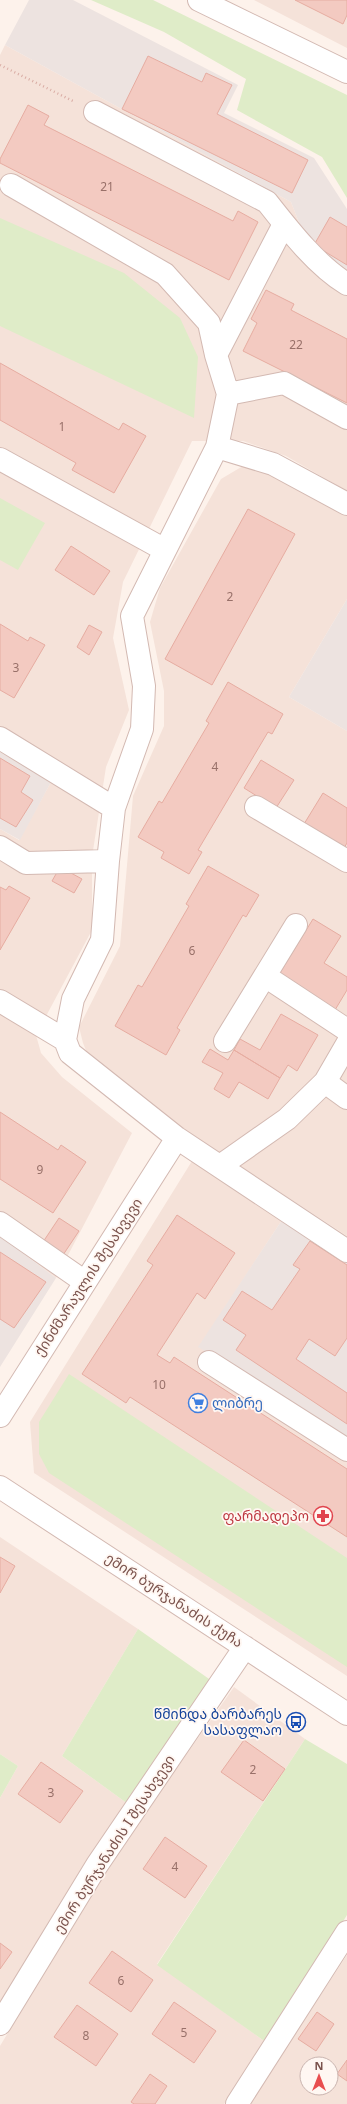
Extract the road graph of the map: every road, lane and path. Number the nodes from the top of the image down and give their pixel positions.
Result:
1 (199, 0) edge
2 (0, 64) edge
3 (347, 72) edge
4 (95, 112) joint
5 (11, 185) dead end
6 (284, 224) junction
7 (347, 284) edge
8 (216, 355) junction
9 (228, 394) junction
10 (347, 418) edge
11 (217, 447) junction
12 (0, 459) edge
13 (347, 504) edge
14 (165, 550) junction
15 (0, 738) edge
16 (256, 806) dead end
17 (114, 808) junction
18 (0, 847) edge
19 (108, 861) junction
20 (347, 861) edge
21 (296, 925) dead end
22 (265, 976) junction
23 (0, 1002) edge
24 (347, 1030) edge
25 (65, 1040) junction
26 (225, 1041) dead end
27 (347, 1044) edge
28 (325, 1082) junction
29 (347, 1098) edge
30 (177, 1138) junction
31 (220, 1166) junction
32 (0, 1223) edge
33 (347, 1251) edge
34 (85, 1282) junction
35 (209, 1362) dead end
36 (0, 1416) edge
37 (347, 1450) edge
38 (0, 1487) edge
39 (245, 1647) junction
40 (347, 1714) edge
41 (347, 1932) edge
42 (0, 2024) edge
43 (237, 2104) edge

1 - 3 street
2 - 4 path
4 - 6 street
5 - 8 street
6 - 7 street
6 - 8 street
8 - 9 street
9 - 10 street
9 - 11 street
11 - 13 street
11 - 14 street
12 - 14 street
14 - 17 street
15 - 17 street
16 - 20 street
17 - 19 street
18 - 19 street
19 - 25 street
21 - 22 street
22 - 24 street
22 - 26 street
23 - 25 street
25 - 30 street
27 - 28 street
28 - 29 street
28 - 31 street
30 - 31 street
30 - 34 street, ქინძმარაულის შესახვევი
31 - 33 street
32 - 34 street
34 - 36 street, ქინძმარაულის შესახვევი
35 - 37 street
38 - 39 street, ემირ ბურჯანაძის ქუჩა
39 - 40 street, ემირ ბურჯანაძის ქუჩა
39 - 42 street, ემირ ბურჯანაძის I შესახვევი
41 - 43 street

